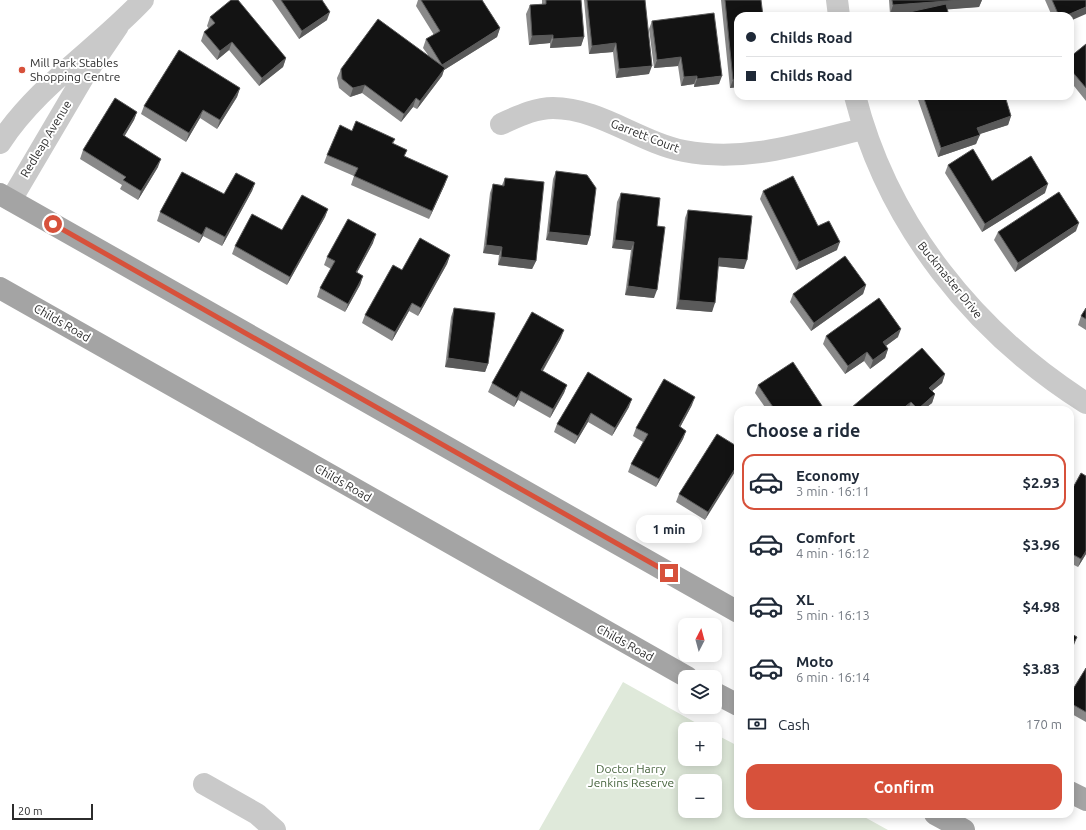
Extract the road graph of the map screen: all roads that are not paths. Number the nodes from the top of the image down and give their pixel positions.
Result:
1 (143, 0) edge
2 (837, 0) edge
3 (838, 12) edge
4 (118, 26) junction
5 (855, 100) edge
6 (501, 124) dead end
7 (863, 129) junction
8 (0, 143) edge
9 (4, 201) edge
10 (0, 288) edge
11 (1086, 403) edge
12 (734, 610) edge
13 (678, 672) edge
14 (722, 696) edge
15 (734, 703) edge
16 (204, 784) dead end
17 (1074, 794) edge
18 (1086, 800) edge
19 (942, 818) edge
20 (275, 830) edge
21 (964, 830) edge

1 - 4 street, Redleap Avenue
2 - 3 street
4 - 8 street, Redleap Avenue
4 - 9 street, Redleap Avenue
5 - 7 street, Buckmaster Drive
6 - 7 street, Garrett Court
7 - 11 street, Buckmaster Drive
9 - 12 main road
10 - 13 main road, Childs Road
14 - 15 main road
16 - 20 street
17 - 18 main road
19 - 21 main road

